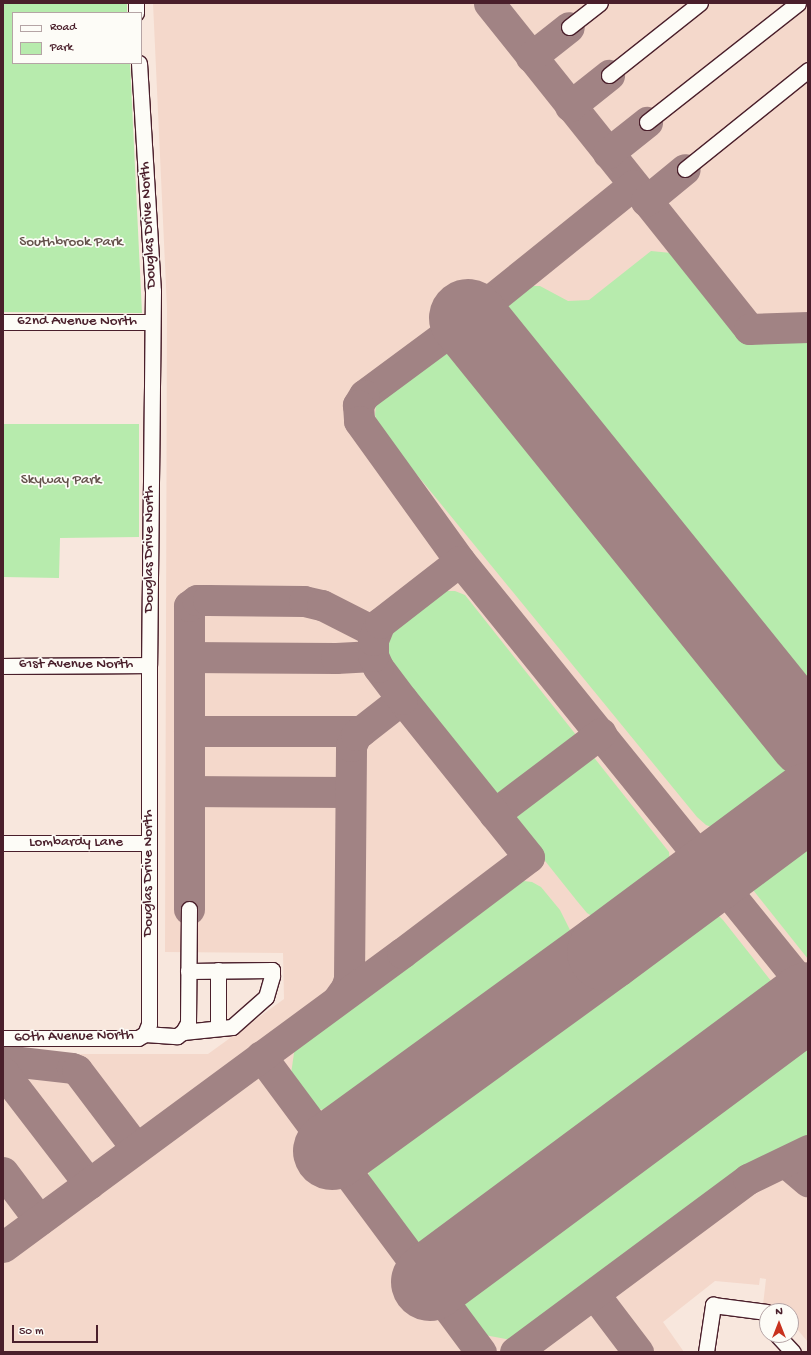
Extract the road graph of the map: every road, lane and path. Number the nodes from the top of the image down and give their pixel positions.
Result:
1 (600, 3) edge
2 (700, 3) edge
3 (798, 3) edge
4 (569, 27) dead end
5 (139, 64) edge
6 (808, 70) edge
7 (609, 75) dead end
8 (802, 83) edge
9 (647, 122) dead end
10 (686, 169) dead end
11 (3, 322) edge
12 (151, 322) junction
13 (149, 665) junction
14 (3, 666) edge
15 (3, 843) edge
16 (149, 843) junction
17 (188, 909) dead end
18 (218, 970) junction
19 (188, 971) junction
20 (218, 1028) junction
21 (184, 1032) junction
22 (145, 1034) junction
23 (3, 1038) edge
24 (759, 1311) edge
25 (785, 1343) edge
26 (706, 1352) edge
27 (793, 1352) edge

1 - 4 street
2 - 7 street
3 - 9 street
5 - 12 street, Douglas Drive North
6 - 8 street
8 - 10 street
11 - 12 street, 62nd Avenue North
12 - 13 street, Douglas Drive North
13 - 14 street, 61st Avenue North
13 - 16 street, Douglas Drive North
15 - 16 street, Lombardy Lane
16 - 22 street, Douglas Drive North
17 - 19 street
18 - 19 street
18 - 20 street
18 - 20 street, 60th Avenue North
19 - 21 street
20 - 21 street, 60th Avenue North
21 - 22 street, 60th Avenue North
22 - 23 street, 60th Avenue North
24 - 26 street
25 - 27 street

